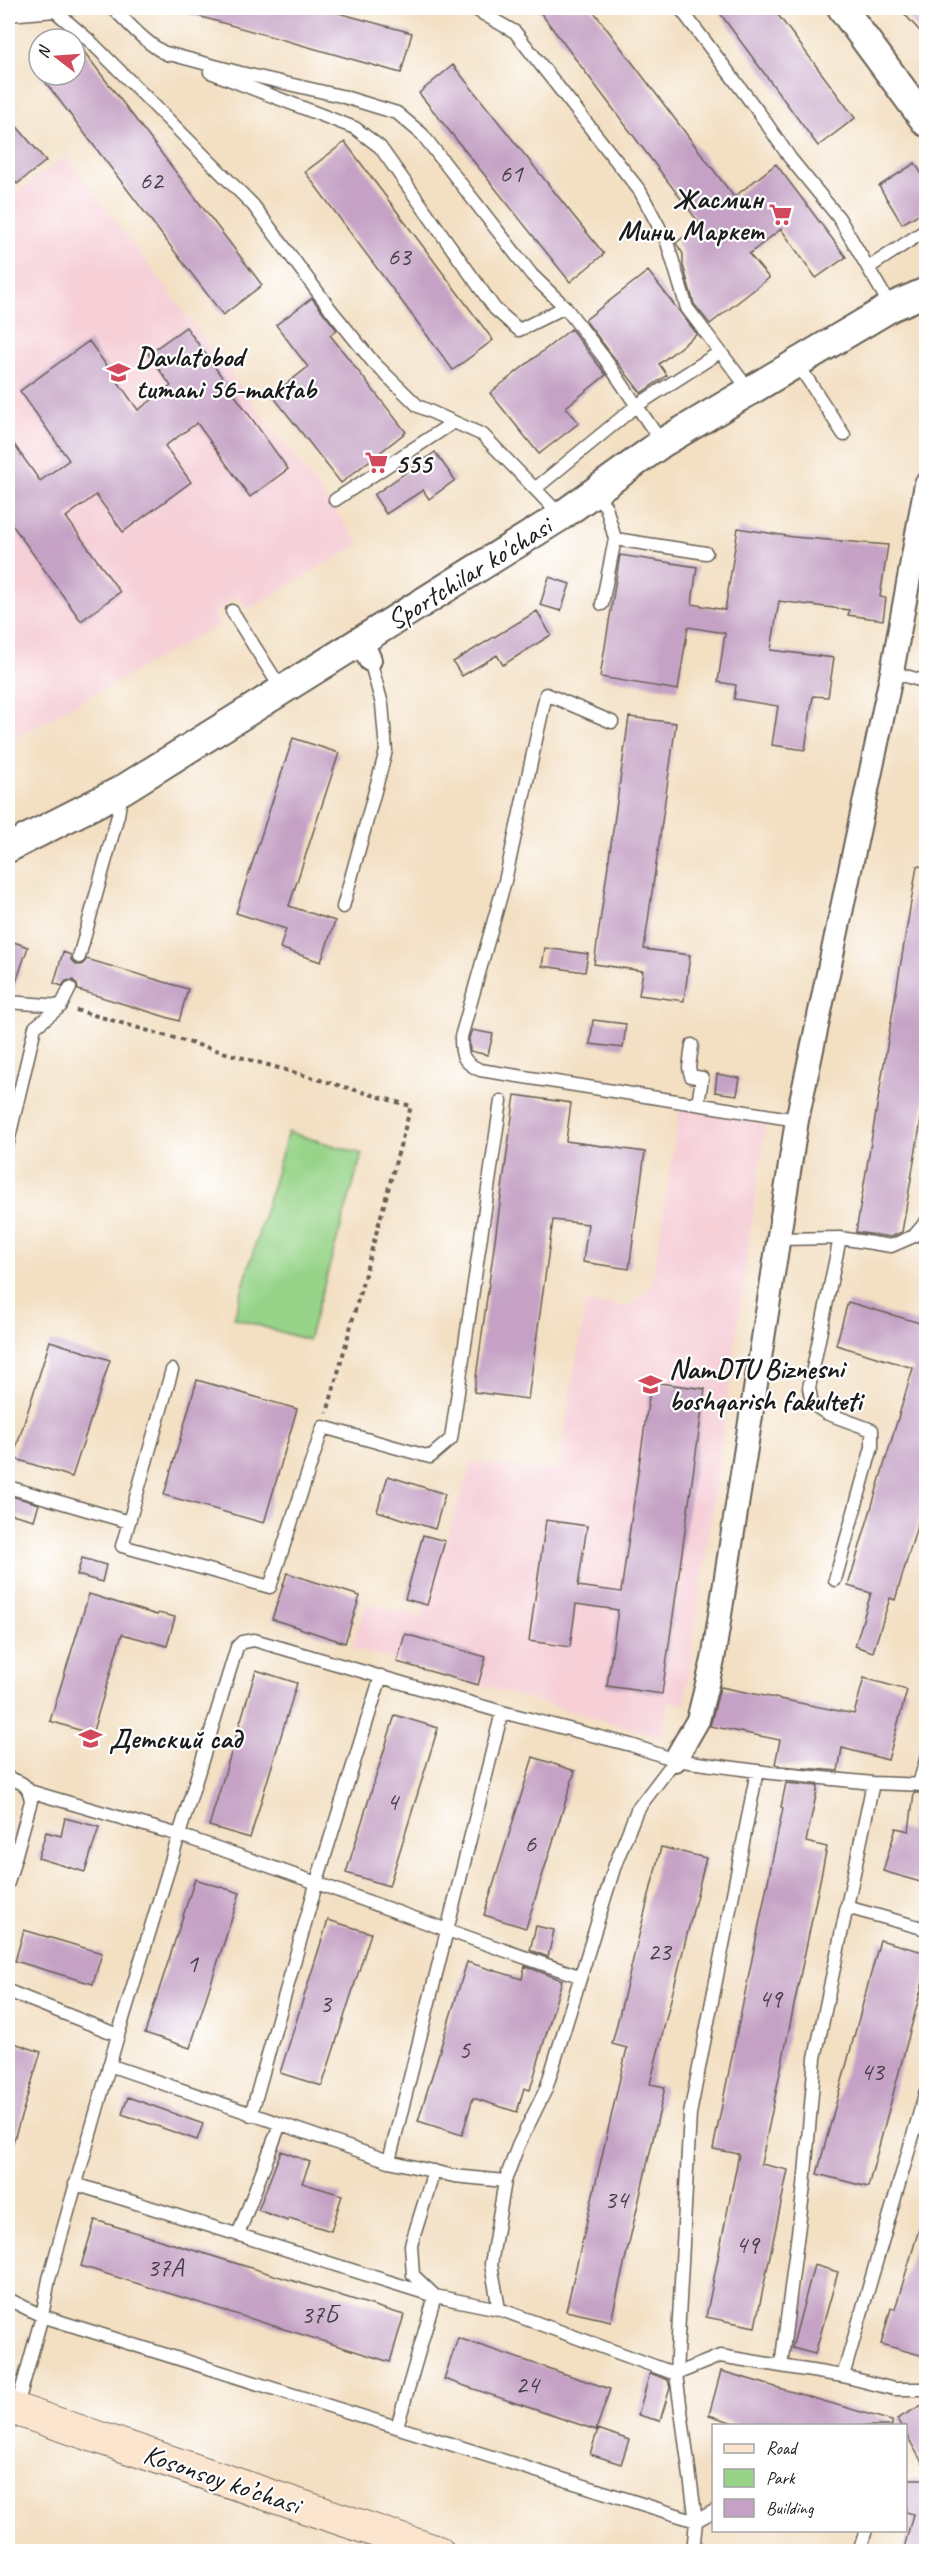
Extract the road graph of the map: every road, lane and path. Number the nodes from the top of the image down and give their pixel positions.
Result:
1 (113, 8) edge
2 (473, 8) edge
3 (680, 8) edge
4 (842, 8) edge
5 (57, 9) edge
6 (8, 15) edge
7 (162, 52) junction
8 (926, 121) edge
9 (927, 230) edge
10 (868, 267) junction
11 (927, 292) edge
12 (891, 306) junction
13 (565, 307) junction
14 (720, 352) junction
15 (797, 363) junction
16 (750, 391) junction
17 (636, 406) junction
18 (454, 422) junction
19 (844, 435) dead end
20 (662, 443) junction
21 (927, 484) edge
22 (536, 489) junction
23 (596, 493) junction
24 (335, 500) dead end
25 (561, 516) junction
26 (615, 539) junction
27 (921, 540) edge
28 (706, 553) dead end
29 (602, 604) dead end
30 (232, 611) dead end
31 (366, 651) junction
32 (892, 672) junction
33 (927, 682) edge
34 (282, 691) junction
35 (612, 722) dead end
36 (122, 790) junction
37 (8, 848) edge
38 (343, 907) dead end
39 (79, 957) dead end
40 (70, 988) dead end
41 (8, 1002) edge
42 (61, 1006) junction
43 (692, 1045) dead end
44 (501, 1101) dead end
45 (698, 1104) junction
46 (797, 1120) junction
47 (8, 1142) edge
48 (927, 1222) edge
49 (840, 1238) junction
50 (778, 1239) junction
51 (172, 1370) dead end
52 (323, 1427) junction
53 (8, 1487) edge
54 (129, 1522) junction
55 (835, 1580) dead end
56 (381, 1676) junction
57 (502, 1712) junction
58 (675, 1760) junction
59 (927, 1760) edge
60 (757, 1771) junction
61 (8, 1778) edge
62 (873, 1783) junction
63 (923, 1785) edge
64 (29, 1791) junction
65 (179, 1835) junction
66 (317, 1881) junction
67 (8, 1884) edge
68 (846, 1907) junction
69 (927, 1929) edge
70 (446, 1931) junction
71 (579, 1976) junction
72 (8, 1991) edge
73 (118, 2035) junction
74 (109, 2065) junction
75 (927, 2091) edge
76 (251, 2115) junction
77 (280, 2124) junction
78 (389, 2161) junction
79 (434, 2171) junction
80 (505, 2181) junction
81 (75, 2184) junction
82 (238, 2235) junction
83 (435, 2296) junction
84 (8, 2300) edge
85 (499, 2309) junction
86 (42, 2316) junction
87 (781, 2366) junction
88 (676, 2374) junction
89 (843, 2376) junction
90 (927, 2389) edge
91 (12, 2409) edge
92 (397, 2427) junction
93 (712, 2512) edge
94 (696, 2521) junction
95 (865, 2532) edge
96 (438, 2552) edge
97 (693, 2552) edge
98 (859, 2552) edge

1 - 7 lane
2 - 14 lane
3 - 10 lane
4 - 8 street
5 - 6 lane
5 - 18 lane
7 - 13 lane
7 - 13 lane
9 - 10 lane
10 - 12 lane
11 - 12 street, Sportchilar ko'chasi
12 - 15 street, Sportchilar ko'chasi
13 - 17 lane
14 - 16 lane
14 - 17 lane
15 - 16 street, Sportchilar ko'chasi
15 - 19 lane
16 - 20 street, Sportchilar ko'chasi
17 - 20 lane
17 - 22 lane
18 - 22 lane
18 - 24 lane
20 - 23 street, Sportchilar ko'chasi
21 - 27 street
22 - 25 lane
23 - 25 street, Sportchilar ko'chasi
23 - 26 lane
25 - 31 street, Sportchilar ko'chasi
26 - 28 lane
26 - 29 lane
27 - 32 street
30 - 34 lane
31 - 34 street, Sportchilar ko'chasi
31 - 38 lane
32 - 33 lane
32 - 46 street
34 - 36 street, Sportchilar ko'chasi
35 - 45 lane
36 - 37 street, Sportchilar ko'chasi
36 - 39 lane
40 - 42 lane
41 - 42 lane
42 - 47 lane
42 - 52 path
43 - 45 lane
44 - 52 lane
45 - 46 lane
46 - 50 street
48 - 49 lane
49 - 50 lane
49 - 55 lane
50 - 58 street
51 - 54 lane
52 - 54 lane
53 - 54 lane
56 - 57 lane
56 - 65 lane
56 - 66 lane
57 - 58 lane
57 - 70 lane
58 - 60 lane
58 - 71 lane
59 - 63 lane
60 - 62 lane
60 - 88 lane
61 - 64 lane
62 - 63 lane
62 - 68 lane
64 - 65 lane
64 - 67 lane
65 - 66 lane
65 - 73 lane
66 - 70 lane
66 - 76 lane
68 - 69 lane
68 - 87 lane
70 - 71 lane
70 - 78 lane
71 - 80 lane
72 - 73 lane
73 - 74 lane
74 - 76 lane
74 - 81 lane
75 - 89 lane
76 - 77 lane
77 - 78 lane
77 - 82 lane
78 - 79 lane
79 - 80 lane
79 - 83 lane
80 - 85 lane
81 - 82 lane
81 - 86 lane
82 - 83 lane
83 - 85 lane
83 - 92 lane
84 - 86 lane
85 - 88 lane
86 - 91 lane
86 - 92 lane
87 - 88 lane
87 - 89 lane
88 - 94 lane
89 - 90 lane
91 - 96 main road, Kosonsoy ko’chasi
92 - 94 lane
93 - 94 lane
94 - 97 lane
95 - 98 lane

